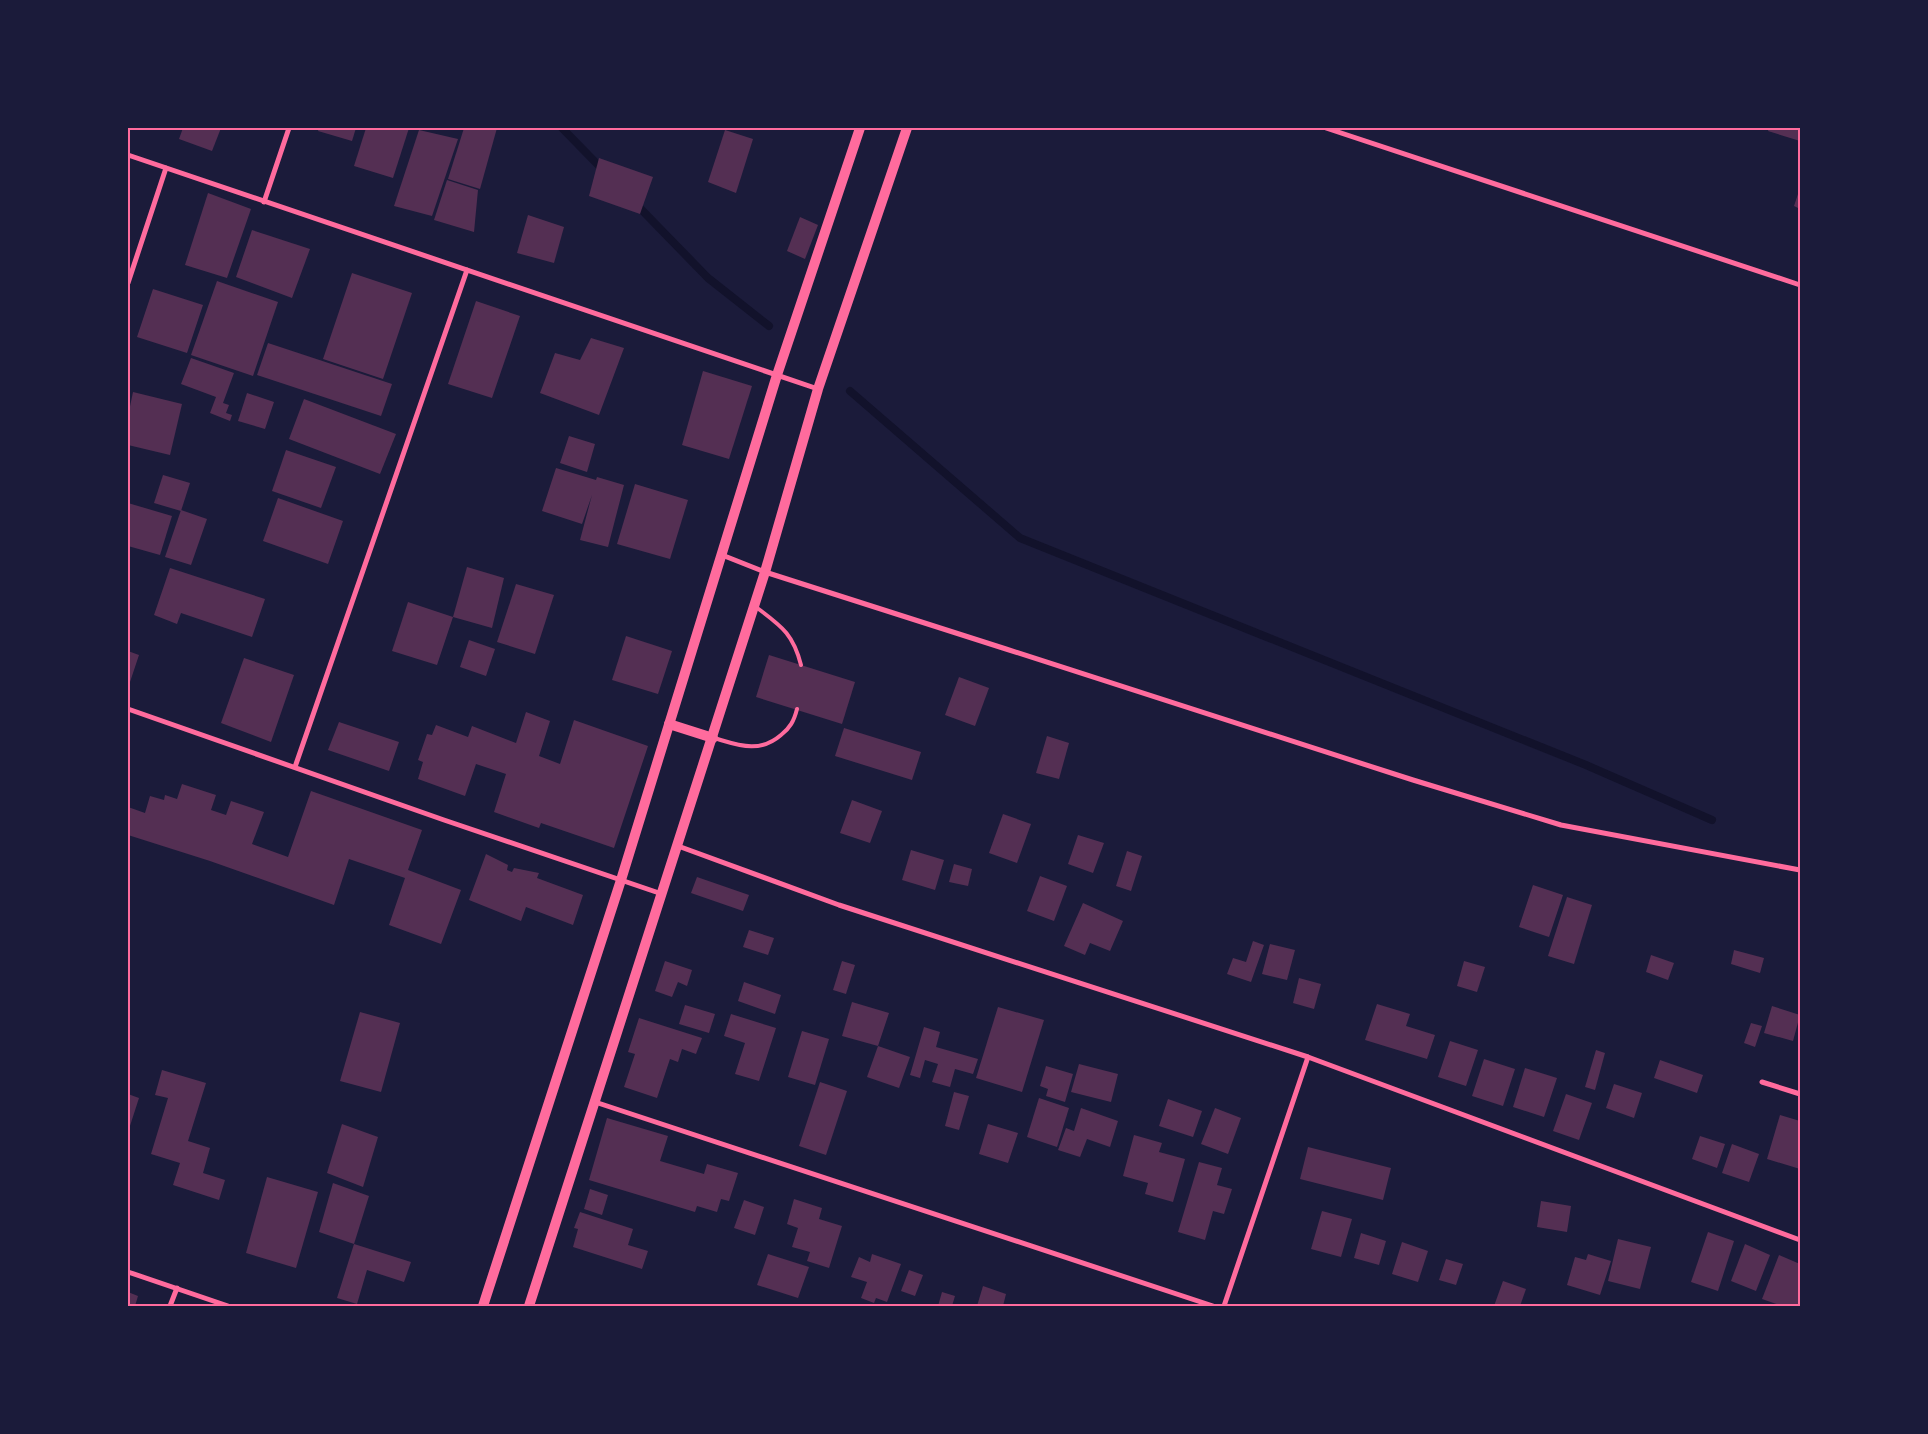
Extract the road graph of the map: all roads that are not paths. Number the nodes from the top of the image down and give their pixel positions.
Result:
1 (289, 128) edge
2 (860, 128) edge
3 (907, 128) edge
4 (1326, 128) edge
5 (128, 155) edge
6 (166, 168) junction
7 (264, 202) junction
8 (467, 270) junction
9 (128, 283) edge
10 (1800, 285) edge
11 (777, 375) junction
12 (818, 388) junction
13 (721, 555) junction
14 (765, 572) junction
15 (754, 605) junction
16 (801, 665) dead end
17 (128, 709) edge
18 (797, 710) dead end
19 (669, 724) junction
20 (712, 738) junction
21 (295, 767) junction
22 (678, 846) junction
23 (1800, 870) edge
24 (621, 880) junction
25 (662, 894) junction
26 (1308, 1057) junction
27 (1762, 1082) dead end
28 (1800, 1094) edge
29 (595, 1102) junction
30 (1800, 1240) edge
31 (128, 1272) edge
32 (177, 1288) junction
33 (170, 1306) edge
34 (228, 1306) edge
35 (483, 1306) edge
36 (530, 1306) edge
37 (1213, 1306) edge
38 (1224, 1306) edge

1 - 7 street
2 - 11 main road
3 - 12 main road
4 - 10 street
5 - 6 street
6 - 7 street
6 - 9 street
7 - 8 street
8 - 11 street
8 - 21 street
11 - 12 street
11 - 13 main road
12 - 14 main road
13 - 14 street
13 - 19 main road
14 - 15 main road
14 - 23 street
15 - 16 lane
15 - 20 main road
17 - 21 street
18 - 20 lane
19 - 20 main road
19 - 24 main road
20 - 22 main road
21 - 24 street
22 - 25 main road
22 - 26 street
24 - 25 street
24 - 35 main road
25 - 29 main road
26 - 30 street
26 - 38 street
27 - 28 street
29 - 36 main road
29 - 37 street
31 - 32 street
32 - 33 street
32 - 34 street

